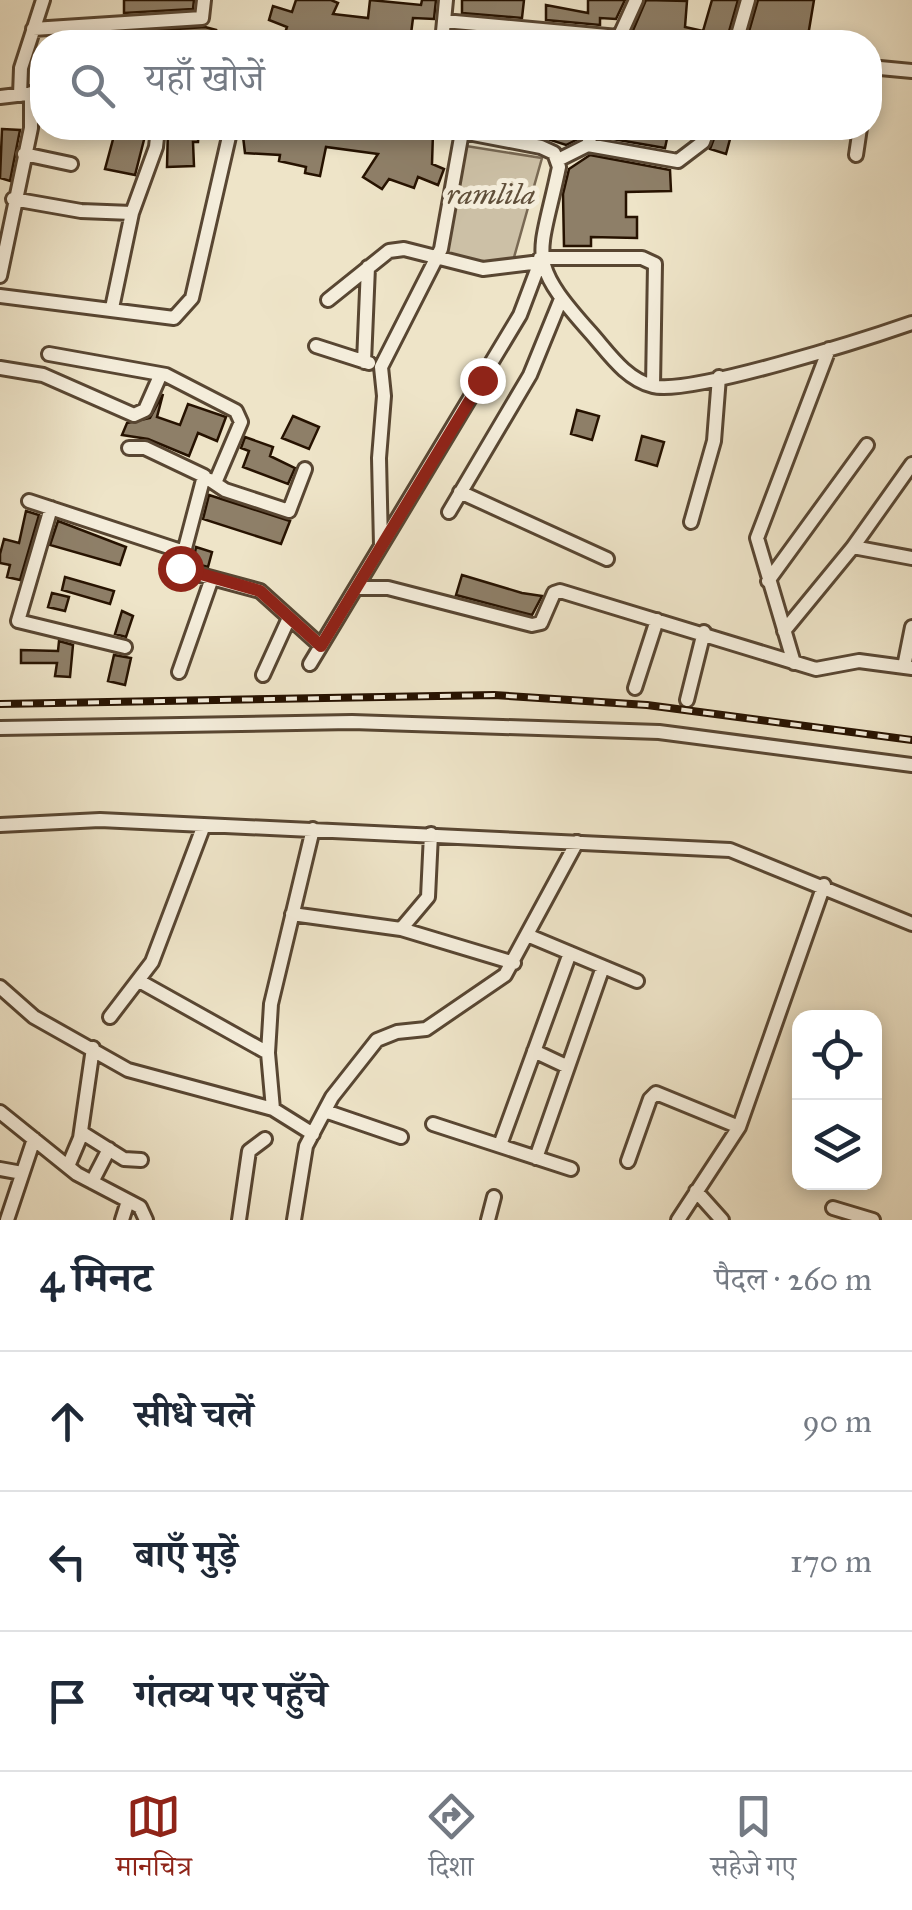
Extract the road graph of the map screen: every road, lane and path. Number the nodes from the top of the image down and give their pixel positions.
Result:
1 (43, 0) edge
2 (204, 0) edge
3 (446, 0) edge
4 (636, 0) edge
5 (748, 0) edge
6 (444, 21) junction
7 (33, 29) joint
8 (443, 30) edge
9 (526, 30) edge
10 (622, 30) edge
11 (739, 30) edge
12 (30, 39) edge
13 (882, 68) edge
14 (912, 71) edge
15 (30, 90) edge
16 (30, 93) edge
17 (0, 97) edge
18 (30, 132) edge
19 (157, 140) edge
20 (228, 140) edge
21 (460, 140) edge
22 (505, 140) edge
23 (589, 140) edge
24 (704, 140) edge
25 (858, 140) edge
26 (588, 145) junction
27 (24, 154) junction
28 (856, 155) dead end
29 (558, 160) junction
30 (71, 164) dead end
31 (13, 198) junction
32 (132, 213) junction
33 (437, 258) junction
34 (540, 260) junction
35 (368, 267) junction
36 (0, 276) edge
37 (0, 296) edge
38 (328, 300) dead end
39 (561, 300) junction
40 (112, 308) junction
41 (912, 323) edge
42 (316, 346) dead end
43 (828, 349) junction
44 (49, 354) dead end
45 (364, 362) junction
46 (380, 367) junction
47 (0, 368) edge
48 (160, 376) junction
49 (719, 377) junction
50 (653, 386) junction
51 (866, 445) dead end
52 (129, 448) dead end
53 (912, 464) edge
54 (305, 469) dead end
55 (210, 480) junction
56 (460, 492) junction
57 (29, 501) dead end
58 (51, 508) junction
59 (449, 512) dead end
60 (691, 522) dead end
61 (381, 547) junction
62 (853, 547) junction
63 (184, 552) junction
64 (912, 558) edge
65 (608, 559) dead end
66 (212, 578) junction
67 (768, 581) junction
68 (356, 588) junction
69 (289, 618) junction
70 (657, 620) junction
71 (912, 628) edge
72 (704, 632) junction
73 (784, 632) junction
74 (321, 646) junction
75 (125, 647) dead end
76 (794, 662) junction
77 (310, 664) dead end
78 (908, 668) edge
79 (179, 672) dead end
80 (262, 675) dead end
81 (635, 688) dead end
82 (687, 700) dead end
83 (0, 728) edge
84 (912, 766) edge
85 (204, 824) junction
86 (0, 825) edge
87 (313, 829) junction
88 (432, 834) junction
89 (578, 842) junction
90 (824, 885) junction
91 (292, 914) junction
92 (912, 924) edge
93 (401, 930) junction
94 (526, 936) junction
95 (570, 953) junction
96 (514, 963) junction
97 (603, 966) junction
98 (637, 980) dead end
99 (141, 982) junction
100 (0, 986) edge
101 (110, 1016) dead end
102 (93, 1048) junction
103 (534, 1051) junction
104 (268, 1053) junction
105 (568, 1068) junction
106 (273, 1108) junction
107 (325, 1110) junction
108 (0, 1112) edge
109 (433, 1124) dead end
110 (739, 1127) junction
111 (81, 1132) junction
112 (401, 1137) dead end
113 (34, 1138) junction
114 (264, 1138) dead end
115 (309, 1140) junction
116 (500, 1145) junction
117 (108, 1149) junction
118 (536, 1158) junction
119 (141, 1160) dead end
120 (628, 1161) dead end
121 (69, 1164) junction
122 (0, 1169) edge
123 (571, 1169) dead end
124 (22, 1173) junction
125 (92, 1182) junction
126 (696, 1191) junction
127 (494, 1197) dead end
128 (128, 1200) junction
129 (833, 1208) dead end
130 (7, 1220) edge
131 (122, 1220) edge
132 (146, 1220) edge
133 (240, 1220) edge
134 (294, 1220) edge
135 (488, 1220) edge
136 (678, 1220) edge
137 (722, 1220) edge
138 (873, 1220) edge

1 - 7 street
2 - 7 street
3 - 6 street
4 - 10 street
5 - 11 street
6 - 8 street
6 - 9 street
12 - 15 street
13 - 14 street
16 - 17 street
18 - 27 street
19 - 32 street
20 - 40 street
21 - 33 street
22 - 29 street
23 - 26 street
24 - 26 street
25 - 28 street
26 - 29 street
27 - 30 street
27 - 31 street
29 - 34 street
31 - 32 street
31 - 36 street
32 - 40 street
33 - 34 street
33 - 35 street
33 - 46 street
34 - 39 street
34 - 50 street
34 - 61 street
35 - 38 street
35 - 45 street
37 - 40 street
39 - 50 street
39 - 56 street
41 - 43 street
42 - 45 street
43 - 49 street
43 - 67 street
44 - 48 street
45 - 46 street
46 - 61 street
47 - 48 street
48 - 55 street
49 - 50 street
49 - 60 street
51 - 67 street
52 - 55 street
53 - 62 street
54 - 55 street
55 - 63 street
56 - 59 street
56 - 65 street
57 - 58 street
58 - 63 street
58 - 75 street
61 - 68 street
62 - 64 street
62 - 73 street
63 - 66 street
66 - 69 street
66 - 79 street
67 - 73 street
68 - 70 street
68 - 74 street
69 - 74 street
69 - 80 street
70 - 72 street
70 - 81 street
71 - 78 street
72 - 76 street
72 - 82 street
73 - 76 street
74 - 77 street
76 - 78 street
83 - 84 street
85 - 86 street
85 - 87 street
85 - 99 street
87 - 88 street
87 - 91 street
88 - 89 street
88 - 93 street
89 - 90 street
89 - 94 street
90 - 92 street
90 - 110 street
91 - 93 street
91 - 104 street
93 - 96 street
94 - 95 street
94 - 96 street
95 - 97 street
95 - 103 street
96 - 107 street
97 - 98 street
97 - 105 street
99 - 101 street
99 - 104 street
100 - 102 street
102 - 106 street
102 - 111 street
103 - 105 street
103 - 116 street
104 - 106 street
105 - 118 street
106 - 115 street
107 - 112 street
107 - 115 street
108 - 113 street
109 - 116 street
110 - 120 street
110 - 126 street
111 - 117 street
111 - 121 street
113 - 121 street
113 - 124 street
114 - 133 street
115 - 134 street
116 - 118 street
117 - 119 street
117 - 125 street
118 - 123 street
121 - 125 street
122 - 124 street
124 - 130 street
125 - 128 street
126 - 136 street
126 - 137 street
127 - 135 street
128 - 131 street
128 - 132 street
129 - 138 street

